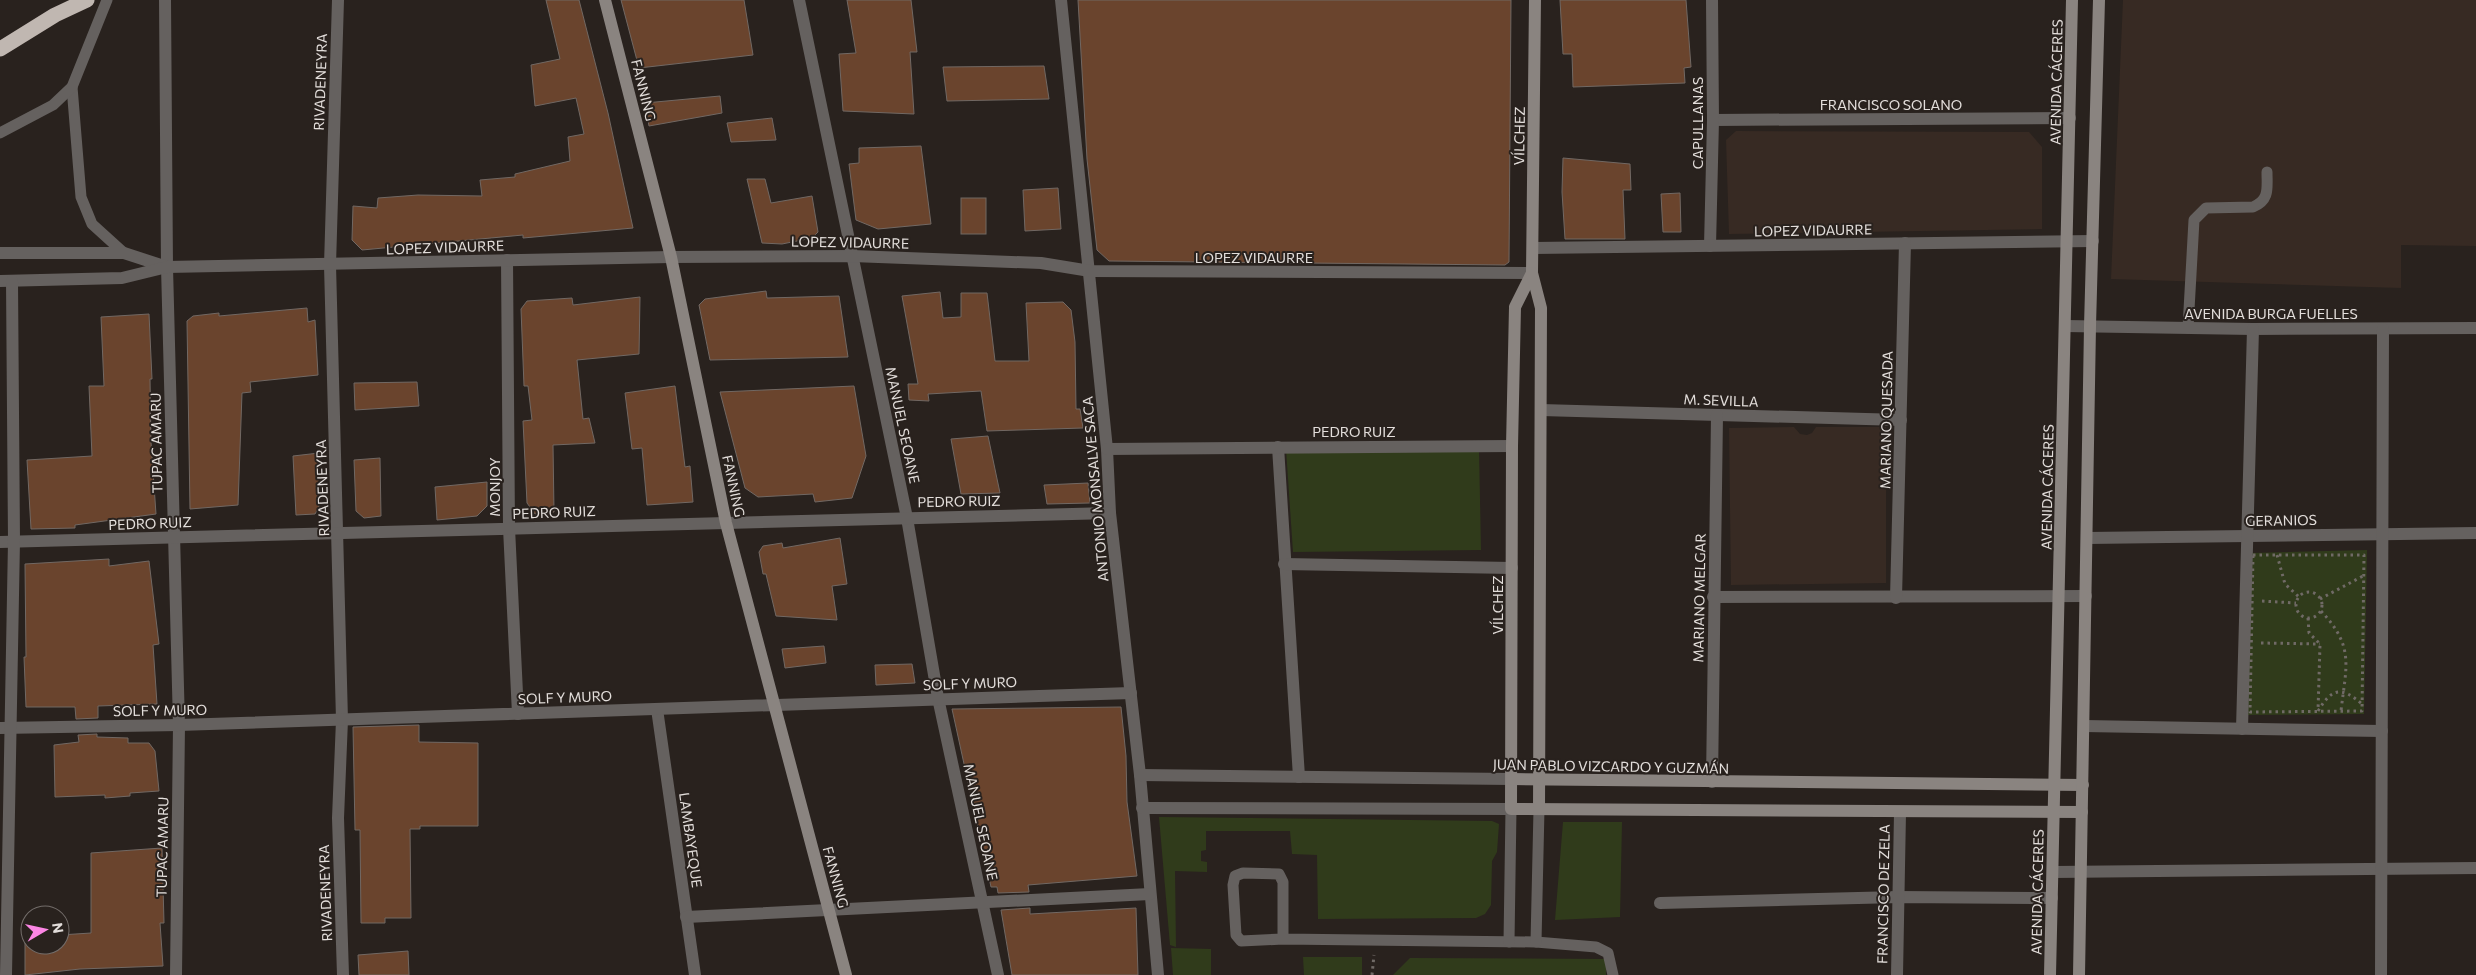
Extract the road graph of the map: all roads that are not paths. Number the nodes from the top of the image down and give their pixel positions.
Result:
1 (87, 0) edge
2 (108, 0) edge
3 (165, 0) edge
4 (338, 0) edge
5 (605, 0) edge
6 (799, 0) edge
7 (1061, 0) edge
8 (1535, 0) edge
9 (1712, 0) edge
10 (2072, 0) edge
11 (2099, 0) edge
12 (0, 49) edge
13 (72, 87) junction
14 (2070, 118) junction
15 (1713, 120) junction
16 (0, 133) edge
17 (2267, 172) dead end
18 (2093, 240) junction
19 (2067, 241) junction
20 (1905, 243) junction
21 (1710, 246) junction
22 (1533, 248) junction
23 (0, 253) edge
24 (124, 253) junction
25 (852, 256) junction
26 (671, 257) junction
27 (507, 260) junction
28 (330, 265) junction
29 (167, 267) junction
30 (1090, 271) junction
31 (1532, 273) junction
32 (6, 281) edge
33 (2065, 326) junction
34 (2090, 326) junction
35 (2188, 328) junction
36 (2383, 328) junction
37 (2476, 328) edge
38 (2253, 329) junction
39 (1541, 410) junction
40 (1717, 414) junction
41 (1901, 420) junction
42 (1512, 446) junction
43 (1278, 447) junction
44 (1107, 450) junction
45 (1110, 512) junction
46 (907, 518) junction
47 (726, 522) junction
48 (509, 528) junction
49 (2476, 532) edge
50 (338, 533) junction
51 (2382, 534) junction
52 (2247, 535) junction
53 (174, 537) junction
54 (2087, 538) junction
55 (14, 541) junction
56 (0, 542) edge
57 (1284, 564) junction
58 (1512, 568) junction
59 (2059, 596) junction
60 (2086, 596) junction
61 (1713, 597) junction
62 (1896, 598) junction
63 (1131, 693) junction
64 (938, 698) junction
65 (775, 705) junction
66 (657, 709) junction
67 (518, 714) junction
68 (342, 720) junction
69 (178, 725) junction
70 (2084, 726) junction
71 (5, 728) edge
72 (2242, 729) junction
73 (2382, 731) junction
74 (1140, 775) junction
75 (1299, 777) junction
76 (1512, 780) junction
77 (1540, 780) junction
78 (1712, 782) junction
79 (2055, 785) junction
80 (2083, 785) junction
81 (1142, 808) junction
82 (1512, 809) junction
83 (1539, 809) junction
84 (2054, 812) junction
85 (2082, 812) junction
86 (1900, 813) junction
87 (2476, 868) edge
88 (2380, 870) junction
89 (2053, 872) junction
90 (2081, 872) junction
91 (1150, 894) junction
92 (1898, 897) junction
93 (2052, 898) junction
94 (983, 902) junction
95 (1660, 903) dead end
96 (830, 910) junction
97 (686, 917) junction
98 (1282, 939) junction
99 (1509, 942) junction
100 (1536, 942) junction
101 (6, 975) edge
102 (176, 975) edge
103 (343, 975) edge
104 (695, 975) edge
105 (846, 975) edge
106 (998, 975) edge
107 (1158, 975) edge
108 (1613, 975) edge
109 (1897, 975) edge
110 (2050, 975) edge
111 (2079, 975) edge
112 (2381, 975) edge

1 - 12 highway
2 - 13 lane
3 - 29 street, TUPAC AMARU
4 - 28 street, RIVADENEYRA
5 - 26 street, FANNING
6 - 25 street, MANUEL SEOANE
7 - 30 street, ANTONIO MONSALVE SACA
8 - 22 street, VÍLCHEZ
9 - 15 street, CAPULLANAS
10 - 14 street, AVENIDA CÁCERES
11 - 18 street
13 - 16 lane
13 - 24 lane
14 - 15 street, FRANCISCO SOLANO
14 - 19 street, AVENIDA CÁCERES
15 - 21 street, CAPULLANAS
17 - 35 lane
18 - 19 street, LOPEZ VIDAURRE
18 - 34 street
19 - 20 street, LOPEZ VIDAURRE
19 - 33 street, AVENIDA CÁCERES
20 - 21 street, LOPEZ VIDAURRE
20 - 41 street, MARIANO QUESADA
21 - 22 street, LOPEZ VIDAURRE
22 - 31 street, VÍLCHEZ
23 - 24 street, LOPEZ VIDAURRE
24 - 29 street, LOPEZ VIDAURRE
25 - 26 street, LOPEZ VIDAURRE
25 - 30 street, LOPEZ VIDAURRE
25 - 46 street, MANUEL SEOANE
26 - 27 street, LOPEZ VIDAURRE
26 - 47 street, FANNING
27 - 28 street, LOPEZ VIDAURRE
27 - 48 street, MONJOY
28 - 29 street, LOPEZ VIDAURRE
28 - 50 street, RIVADENEYRA
29 - 32 street, LOPEZ VIDAURRE
29 - 53 street, TUPAC AMARU
30 - 31 street, LOPEZ VIDAURRE
30 - 44 street, ANTONIO MONSALVE SACA
31 - 39 street, VÍLCHEZ
31 - 42 street, VÍLCHEZ
32 - 55 street
33 - 34 street, AVENIDA BURGA FUELLES
33 - 59 street, AVENIDA CÁCERES
34 - 35 street, AVENIDA BURGA FUELLES
34 - 54 street
35 - 38 street, AVENIDA BURGA FUELLES
36 - 37 street, AVENIDA BURGA FUELLES
36 - 38 street, AVENIDA BURGA FUELLES
36 - 51 street
38 - 52 street
39 - 40 street, M. SEVILLA
39 - 77 street, VÍLCHEZ
40 - 41 street, M. SEVILLA
40 - 61 street, MARIANO MELGAR
41 - 62 street, MARIANO QUESADA
42 - 43 street, PEDRO RUIZ
42 - 58 street, VÍLCHEZ
43 - 44 street, PEDRO RUIZ
43 - 57 street
44 - 45 street, ANTONIO MONSALVE SACA
45 - 46 street, PEDRO RUIZ
45 - 63 street, ANTONIO MONSALVE SACA
46 - 47 street, PEDRO RUIZ
46 - 64 street, MANUEL SEOANE
47 - 48 street, PEDRO RUIZ
47 - 65 street, FANNING
48 - 50 street, PEDRO RUIZ
48 - 67 street, MONJOY
49 - 51 street, GERANIOS
50 - 53 street, PEDRO RUIZ
50 - 68 street, RIVADENEYRA
51 - 52 street, GERANIOS
51 - 73 street
52 - 54 street, GERANIOS
52 - 72 street
53 - 55 street, PEDRO RUIZ
53 - 69 street, TUPAC AMARU
54 - 60 street
55 - 56 street, PEDRO RUIZ
55 - 71 street
57 - 58 street
57 - 75 street
58 - 76 street, VÍLCHEZ
59 - 60 street
59 - 62 street
59 - 79 street, AVENIDA CÁCERES
60 - 70 street
61 - 62 street
61 - 78 street, MARIANO MELGAR
63 - 64 street, SOLF Y MURO
63 - 74 street, ANTONIO MONSALVE SACA
64 - 65 street, SOLF Y MURO
64 - 94 street, MANUEL SEOANE
65 - 66 street, SOLF Y MURO
65 - 96 street, FANNING
66 - 67 street, SOLF Y MURO
66 - 97 street, LAMBAYEQUE
67 - 68 street, SOLF Y MURO
68 - 69 street, SOLF Y MURO
68 - 103 street, RIVADENEYRA
69 - 71 street, SOLF Y MURO
69 - 102 street, TUPAC AMARU
70 - 72 street
70 - 80 street
71 - 101 street
72 - 73 street
73 - 88 street
74 - 75 street, JUAN PABLO VIZCARDO Y GUZMÁN
74 - 81 street, ANTONIO MONSALVE SACA
75 - 76 street, JUAN PABLO VIZCARDO Y GUZMÁN
76 - 77 street, JUAN PABLO VIZCARDO Y GUZMÁN
76 - 82 street, VÍLCHEZ
77 - 78 street, JUAN PABLO VIZCARDO Y GUZMÁN
77 - 83 street, VÍLCHEZ
78 - 79 street, JUAN PABLO VIZCARDO Y GUZMÁN
79 - 80 street, JUAN PABLO VIZCARDO Y GUZMÁN
79 - 84 street, AVENIDA CÁCERES
80 - 85 street
81 - 82 street
81 - 91 street, ANTONIO MONSALVE SACA
82 - 83 street
82 - 99 lane, VÍLCHEZ
83 - 86 street
83 - 100 lane, VÍLCHEZ
84 - 85 street
84 - 86 street
84 - 89 street, AVENIDA CÁCERES
85 - 90 street
86 - 92 street, FRANCISCO DE ZELA
87 - 88 street
88 - 90 street
88 - 112 street
89 - 90 street
89 - 93 street, AVENIDA CÁCERES
90 - 111 street
91 - 94 street
91 - 107 street, ANTONIO MONSALVE SACA
92 - 93 street
92 - 95 street
92 - 109 street, FRANCISCO DE ZELA
93 - 110 street, AVENIDA CÁCERES
94 - 96 street
94 - 106 street, MANUEL SEOANE
96 - 97 street
96 - 105 street, FANNING
97 - 104 street, LAMBAYEQUE
98 - 98 lane
98 - 99 lane
99 - 100 lane
100 - 108 lane

